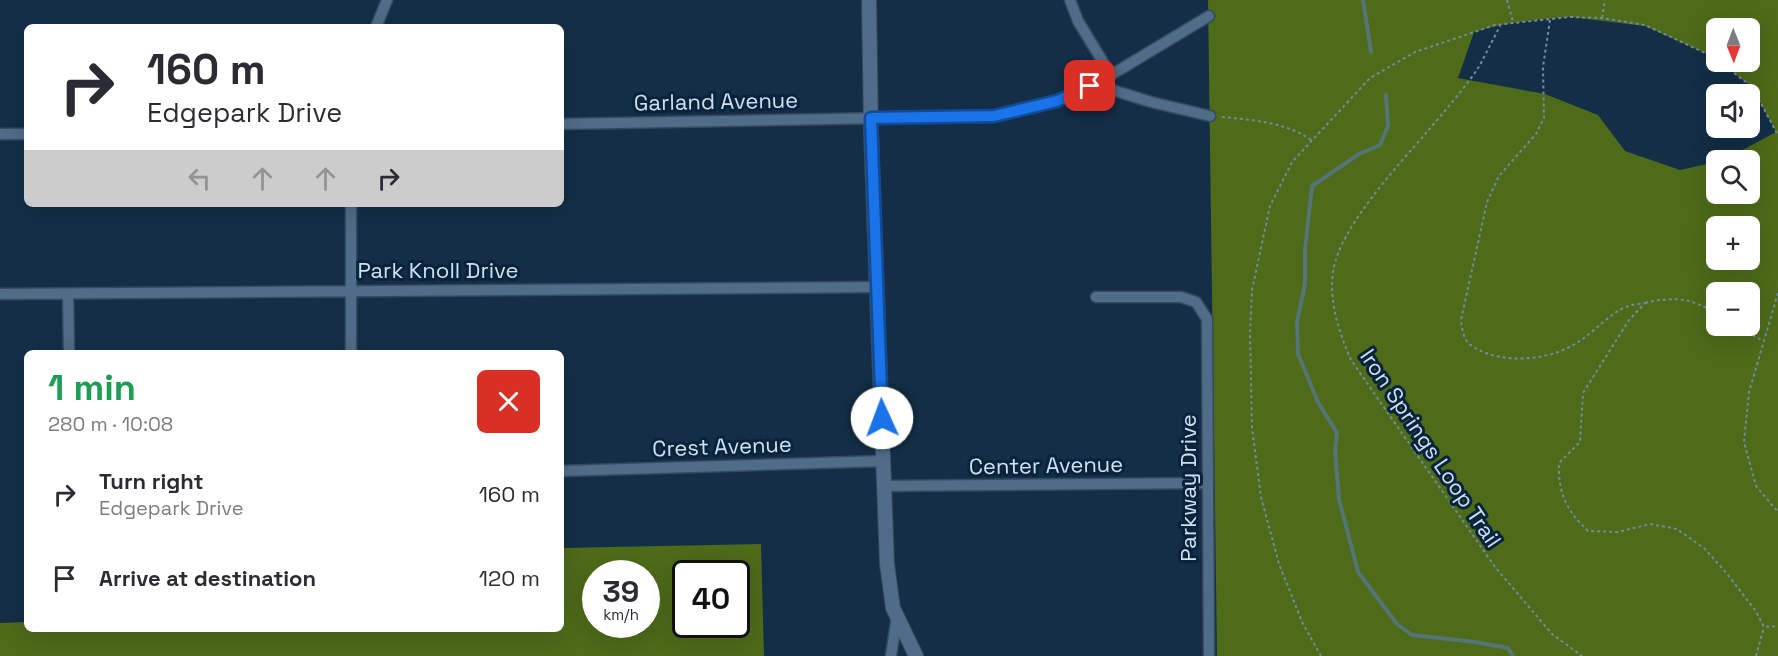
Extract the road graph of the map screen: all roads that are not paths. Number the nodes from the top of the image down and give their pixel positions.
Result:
1 (387, 0) edge
2 (869, 0) edge
3 (1070, 0) edge
4 (1209, 16) dead end
5 (377, 24) edge
6 (1106, 78) junction
7 (1210, 116) road end
8 (871, 118) junction
9 (564, 124) edge
10 (0, 134) edge
11 (24, 134) edge
12 (351, 207) edge
13 (876, 287) junction
14 (350, 290) junction
15 (0, 294) edge
16 (68, 295) junction
17 (1096, 297) dead end
18 (69, 350) edge
19 (351, 350) edge
20 (884, 461) junction
21 (564, 471) edge
22 (1208, 483) junction
23 (884, 486) junction
24 (897, 616) junction
25 (891, 656) edge
26 (916, 656) edge
27 (1209, 656) edge

1 - 5 street
2 - 8 street
3 - 6 street
4 - 6 street, Garland Avenue
6 - 7 street
6 - 8 street, Garland Avenue
8 - 9 street, Garland Avenue
8 - 13 street
10 - 11 street
12 - 14 street
13 - 14 street, Park Knoll Drive
13 - 20 street
14 - 16 street, Park Knoll Drive
14 - 19 street
15 - 16 street, Park Knoll Drive
16 - 18 street
17 - 22 street, Parkway Drive
20 - 21 street, Crest Avenue
20 - 23 street
22 - 23 street, Center Avenue
22 - 27 street, Parkway Drive
23 - 24 street
24 - 25 street
24 - 26 street

